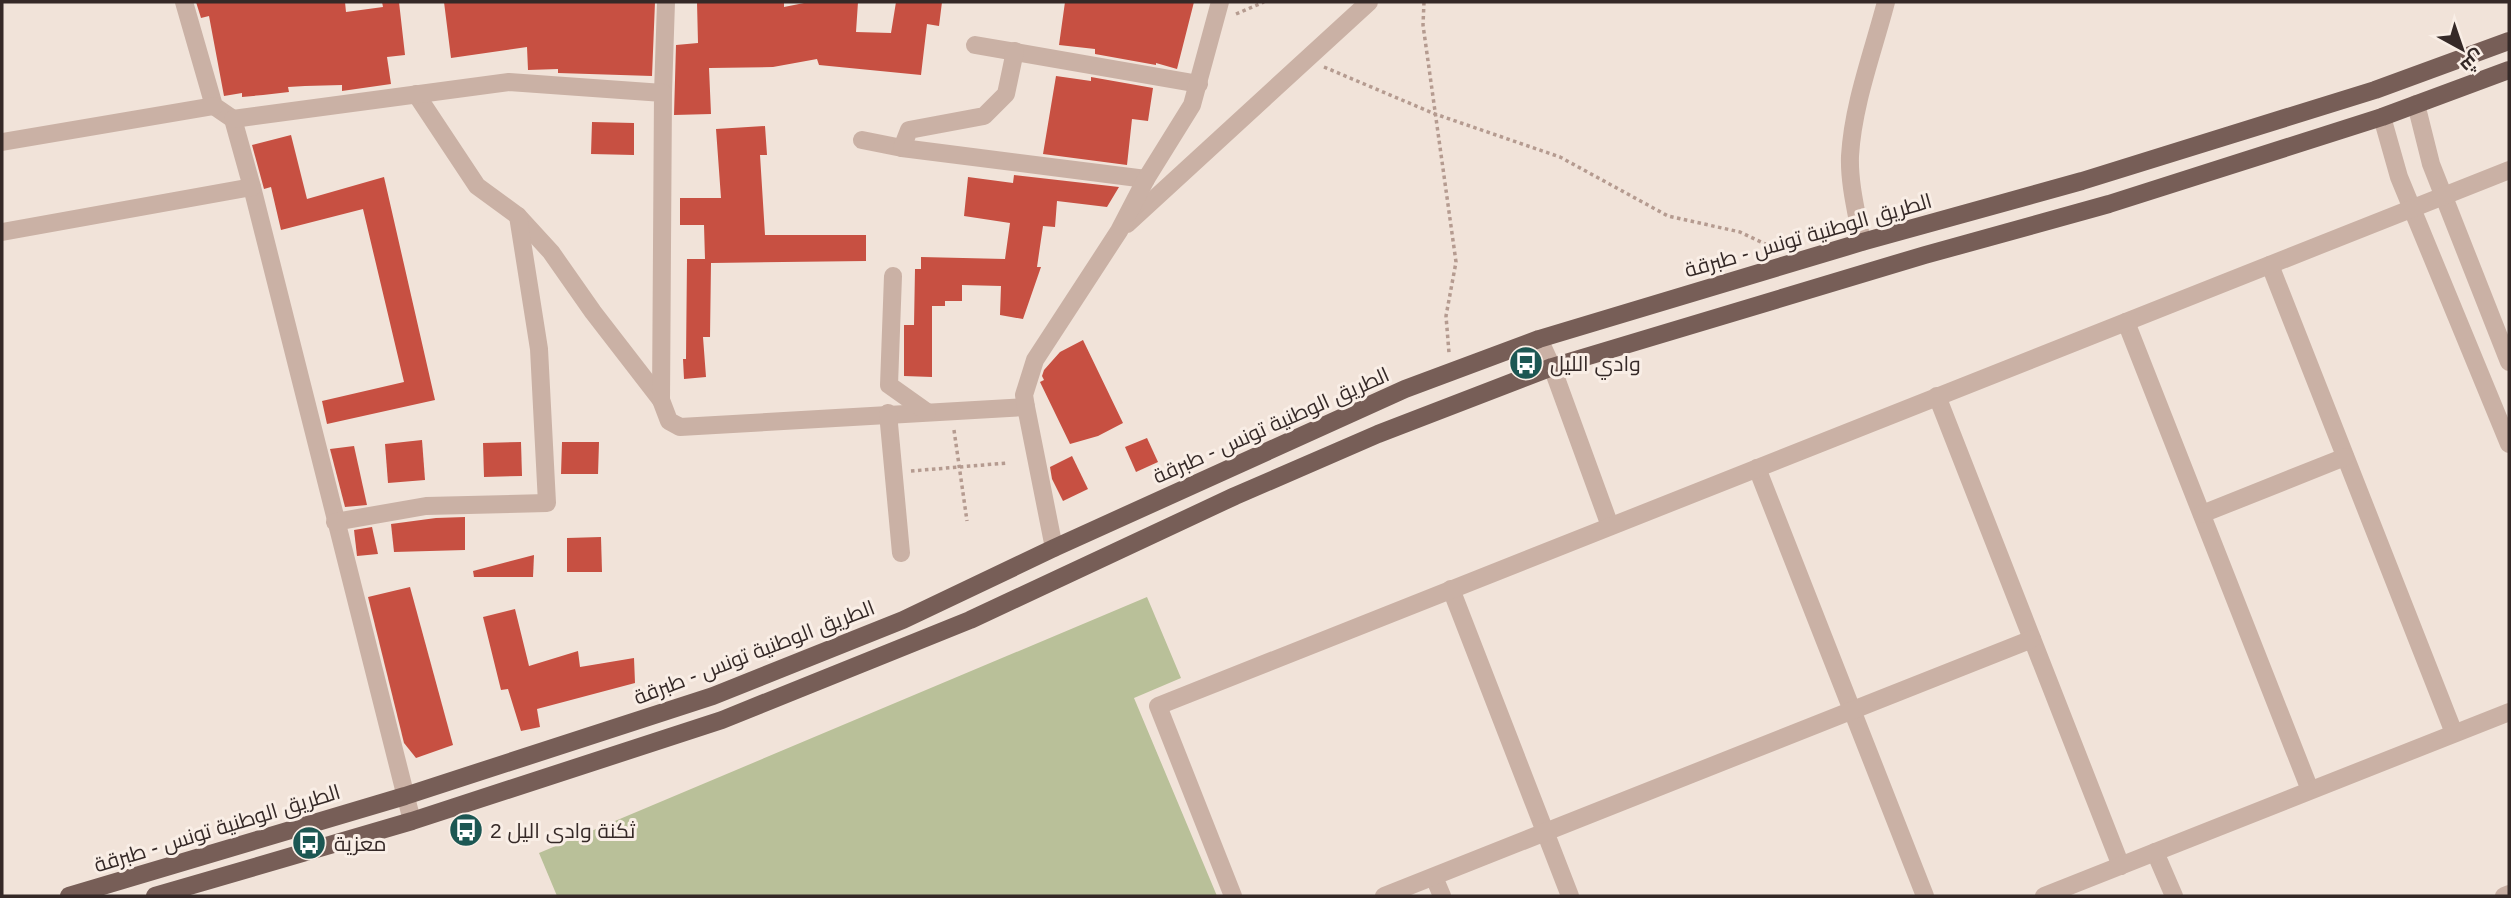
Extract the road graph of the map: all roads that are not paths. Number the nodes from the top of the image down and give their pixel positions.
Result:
1 (184, 2) edge
2 (666, 2) edge
3 (1220, 2) edge
4 (1368, 2) edge
5 (1886, 2) edge
6 (2509, 41) edge
7 (975, 44) dead end
8 (1014, 51) junction
9 (2509, 71) edge
10 (2409, 77) junction
11 (1199, 84) junction
12 (2375, 90) junction
13 (663, 93) junction
14 (416, 94) junction
15 (2416, 104) junction
16 (214, 106) junction
17 (2382, 117) junction
18 (233, 119) junction
19 (862, 140) dead end
20 (2, 142) edge
21 (902, 148) junction
22 (2509, 170) edge
23 (1146, 180) junction
24 (252, 187) junction
25 (2444, 195) junction
26 (2412, 208) junction
27 (518, 216) junction
28 (1119, 231) junction
29 (2, 232) edge
30 (1862, 242) junction
31 (2270, 265) junction
32 (893, 276) dead end
33 (2126, 322) junction
34 (1539, 339) junction
35 (2509, 362) edge
36 (1552, 367) junction
37 (1937, 396) junction
38 (660, 400) junction
39 (1026, 407) junction
40 (927, 412) junction
41 (888, 413) junction
42 (2509, 444) edge
43 (2345, 457) junction
44 (1757, 468) junction
45 (2202, 514) junction
46 (335, 522) junction
47 (1609, 526) junction
48 (1054, 548) junction
49 (901, 553) dead end
50 (1451, 589) junction
51 (2032, 639) junction
52 (1852, 711) junction
53 (2509, 712) edge
54 (2454, 733) junction
55 (2310, 790) junction
56 (405, 796) junction
57 (412, 821) junction
58 (1545, 832) junction
59 (2155, 852) junction
60 (2122, 866) junction
61 (1434, 877) junction
62 (2509, 894) edge
63 (71, 896) edge
64 (155, 896) edge
65 (1233, 896) edge
66 (1384, 896) edge
67 (1442, 896) edge
68 (1570, 896) edge
69 (1925, 896) edge
70 (2044, 896) edge
71 (2174, 896) edge
72 (2504, 896) edge

1 - 16 street
2 - 13 street
3 - 11 street
4 - 28 street
5 - 30 street
6 - 10 main road, الطريق الوطنية تونس - طبرقة
7 - 8 street
8 - 11 street
8 - 21 street
9 - 15 main road
10 - 12 main road, الطريق الوطنية تونس - طبرقة
10 - 15 main road
11 - 23 street
12 - 17 main road
12 - 30 main road, الطريق الوطنية تونس - طبرقة
13 - 14 street
13 - 38 street
14 - 18 street
14 - 27 street
15 - 17 main road
15 - 25 street
16 - 18 street
16 - 20 street
17 - 26 street
17 - 36 main road
18 - 24 street
19 - 21 street
21 - 23 street
22 - 25 street
23 - 28 street
24 - 29 street
24 - 46 street
25 - 26 street
25 - 35 street
26 - 31 street
26 - 42 street
27 - 38 street
27 - 46 street
28 - 39 street
30 - 34 main road, الطريق الوطنية تونس - طبرقة
31 - 33 street
31 - 43 street
32 - 40 street
33 - 37 street
33 - 45 street
34 - 36 street
34 - 48 main road, الطريق الوطنية تونس - طبرقة
36 - 47 street
36 - 57 main road
37 - 44 street
37 - 51 street
38 - 41 street
39 - 40 street
39 - 48 street
40 - 41 street
41 - 49 street
43 - 45 street
43 - 54 street
44 - 47 street
44 - 52 street
45 - 55 street
46 - 56 street
47 - 50 street
48 - 56 main road, الطريق الوطنية تونس - طبرقة
50 - 58 street
50 - 65 street
51 - 52 street
51 - 60 street
52 - 58 street
52 - 69 street
53 - 54 street
54 - 55 street
55 - 59 street
56 - 57 street
56 - 63 main road, الطريق الوطنية تونس - طبرقة
57 - 64 main road
58 - 61 street
58 - 68 street
59 - 60 street
59 - 71 street
60 - 70 street
61 - 66 street
61 - 67 street
62 - 72 street

